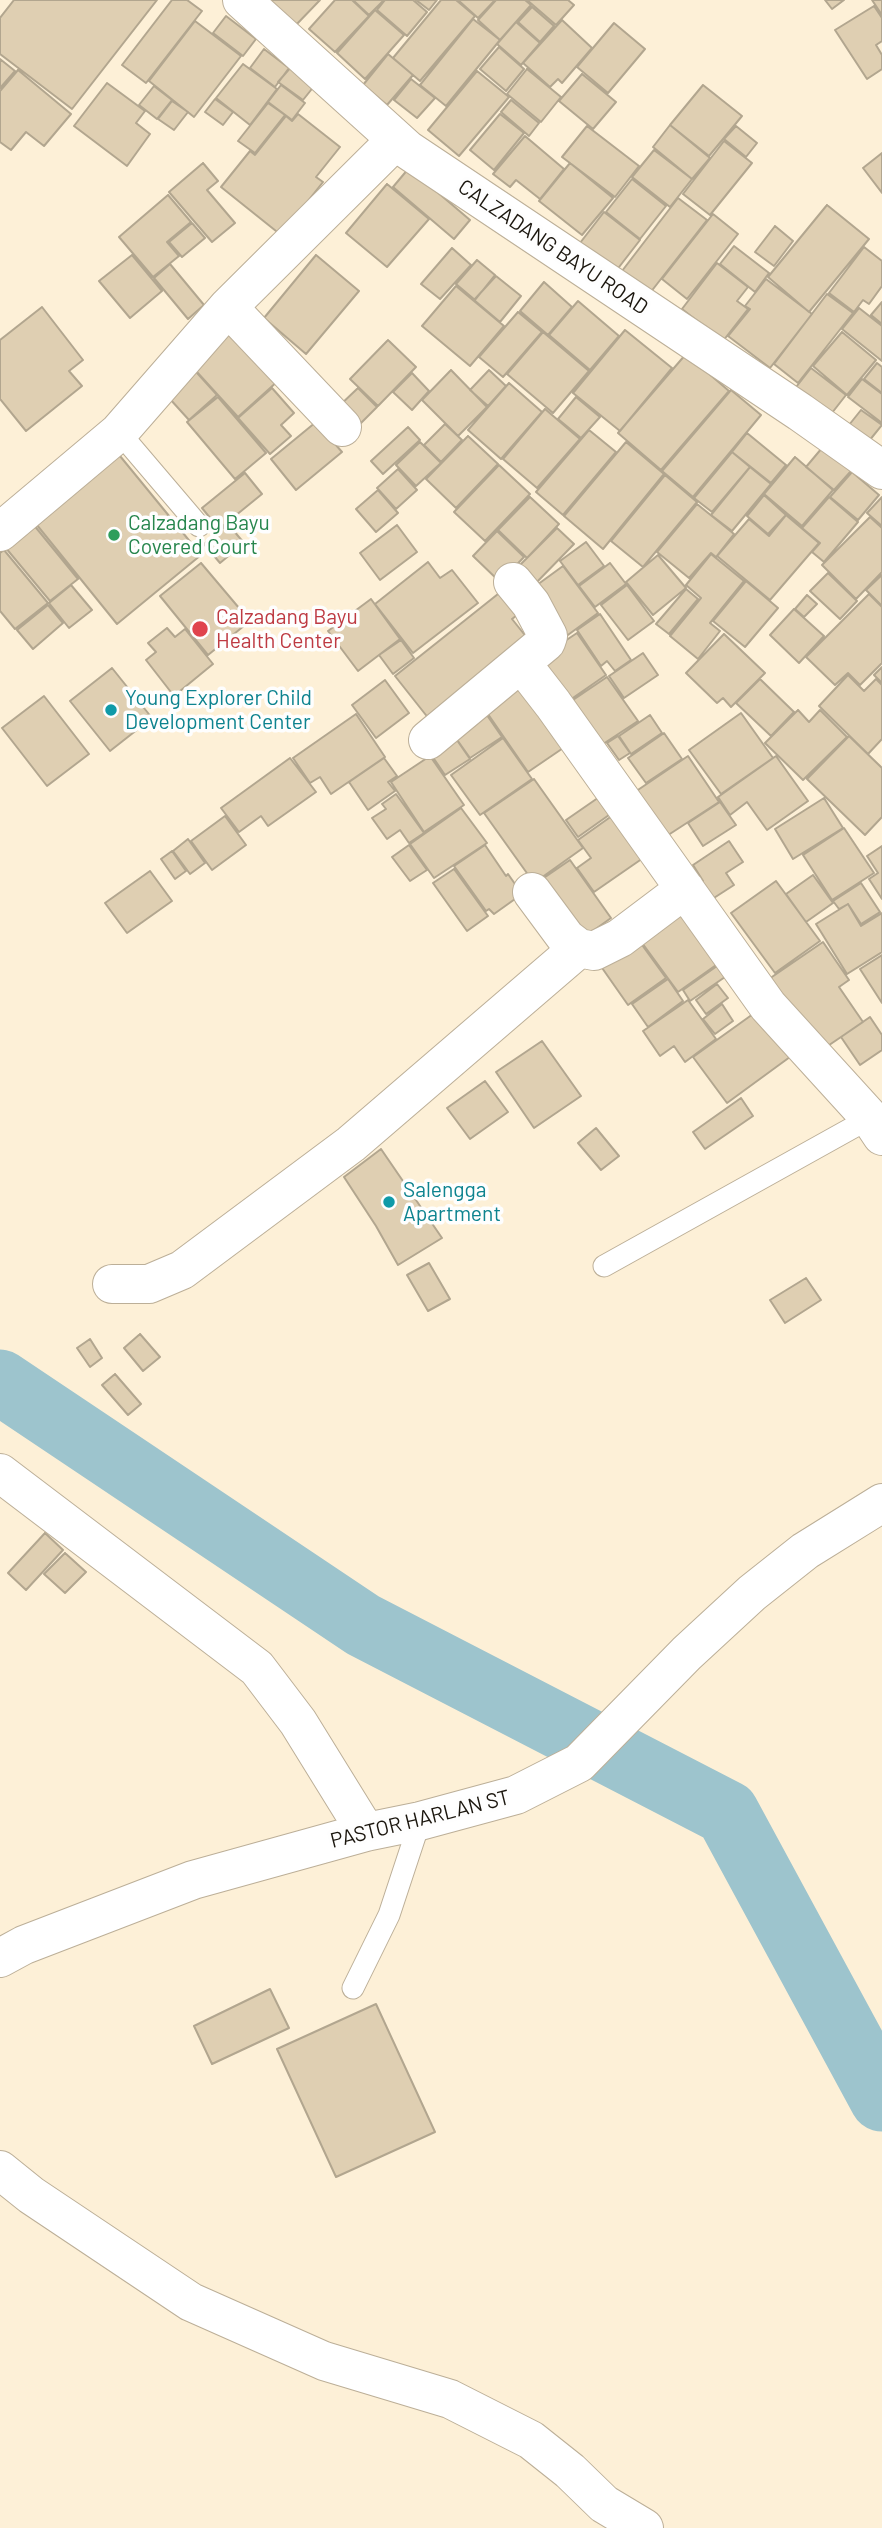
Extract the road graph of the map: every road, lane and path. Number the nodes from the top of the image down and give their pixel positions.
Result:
1 (242, 0) edge
2 (396, 140) junction
3 (228, 307) junction
4 (342, 427) dead end
5 (119, 432) junction
6 (882, 470) edge
7 (199, 526) dead end
8 (0, 532) edge
9 (513, 582) dead end
10 (522, 664) junction
11 (428, 740) dead end
12 (685, 889) junction
13 (532, 892) dead end
14 (579, 948) junction
15 (876, 1127) edge
16 (604, 1266) dead end
17 (111, 1284) dead end
18 (0, 1473) edge
19 (882, 1503) edge
20 (420, 1821) junction
21 (366, 1832) junction
22 (0, 1958) edge
23 (353, 1988) dead end
24 (0, 2170) edge
25 (643, 2528) edge

1 - 2 street, CALZADANG BAYU ROAD
2 - 3 street
2 - 6 street, CALZADANG BAYU ROAD
3 - 4 street
3 - 5 street
5 - 7 lane
5 - 8 street
9 - 10 street
10 - 11 street
10 - 12 street
12 - 14 street
12 - 15 street
13 - 14 street
14 - 17 street
15 - 16 lane
18 - 21 street
19 - 20 street, PASTOR HARLAN ST
20 - 21 street, PASTOR HARLAN ST
20 - 23 lane
21 - 22 street, PASTOR HARLAN ST
24 - 25 street

